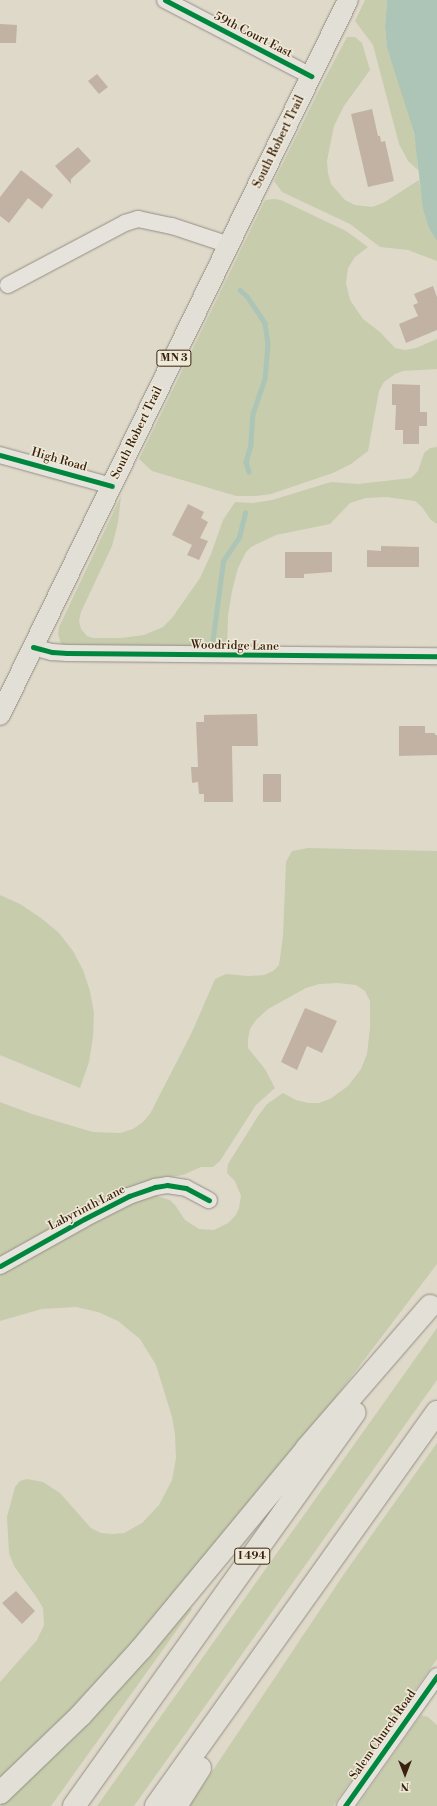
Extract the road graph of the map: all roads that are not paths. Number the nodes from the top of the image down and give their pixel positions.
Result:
1 (165, 0) edge
2 (348, 0) edge
3 (311, 76) junction
4 (229, 245) junction
5 (8, 285) dead end
6 (0, 455) edge
7 (112, 486) junction
8 (33, 647) junction
9 (437, 656) edge
10 (0, 715) edge
11 (209, 1200) dead end
12 (0, 1266) edge
13 (434, 1302) edge
14 (437, 1412) edge
15 (341, 1546) junction
16 (437, 1676) edge
17 (0, 1793) edge
18 (74, 1806) edge
19 (156, 1806) edge
20 (176, 1806) edge
21 (345, 1806) edge

1 - 3 street, 59th Court East
2 - 3 main road, South Robert Trail / MN 3
3 - 4 main road, South Robert Trail / MN 3
4 - 5 street
4 - 7 main road, South Robert Trail / MN 3
6 - 7 street, High Road
7 - 8 main road, South Robert Trail / MN 3
8 - 9 street, Woodridge Lane
8 - 10 main road, South Robert Trail / MN 3
11 - 12 street, Labyrinth Lane
13 - 17 highway
13 - 18 highway, I 494
14 - 15 highway
15 - 19 highway
15 - 20 highway
16 - 21 street, Salem Church Road

